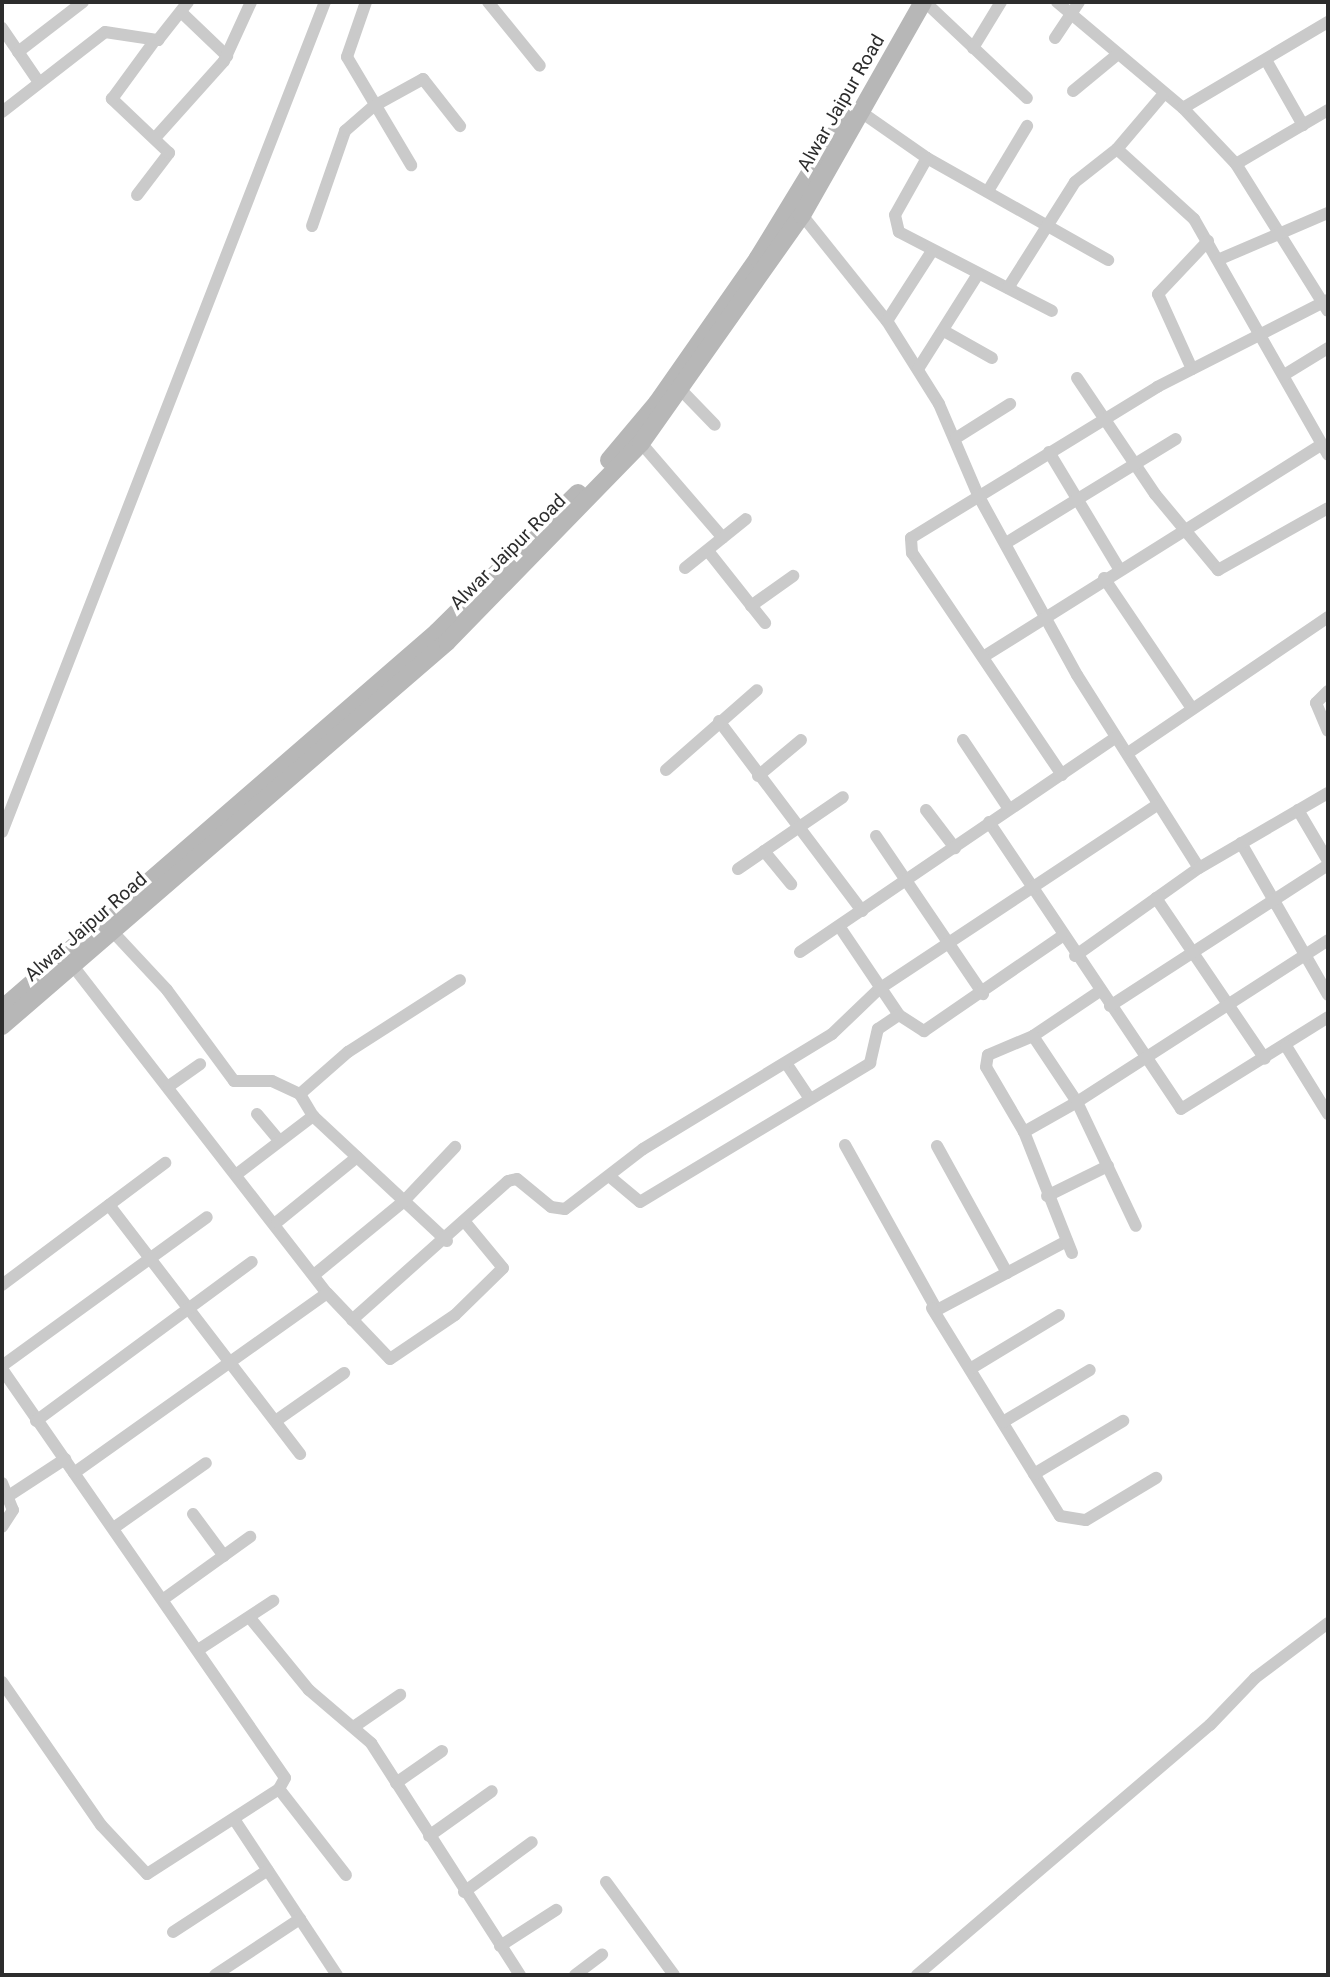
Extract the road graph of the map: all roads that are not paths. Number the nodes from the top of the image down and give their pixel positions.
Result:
1 (83, 2) edge
2 (251, 2) edge
3 (325, 2) edge
4 (366, 2) edge
5 (488, 2) edge
6 (909, 2) edge
7 (924, 2) edge
8 (1001, 2) edge
9 (1057, 2) edge
10 (185, 7) edge
11 (1076, 7) edge
12 (1328, 22) edge
13 (2, 28) edge
14 (1055, 38) dead end
15 (152, 43) junction
16 (973, 48) junction
17 (18, 52) junction
18 (1118, 54) junction
19 (227, 56) junction
20 (1266, 60) junction
21 (540, 66) dead end
22 (38, 81) junction
23 (1073, 91) dead end
24 (1162, 96) junction
25 (1027, 98) dead end
26 (374, 106) junction
27 (1183, 108) junction
28 (1328, 110) edge
29 (860, 111) junction
30 (2, 112) edge
31 (1303, 125) junction
32 (460, 127) dead end
33 (1027, 127) dead end
34 (155, 138) junction
35 (1117, 149) junction
36 (927, 158) junction
37 (1236, 164) junction
38 (411, 165) dead end
39 (988, 191) junction
40 (137, 195) dead end
41 (1328, 213) edge
42 (802, 215) junction
43 (1049, 224) junction
44 (312, 226) dead end
45 (1284, 234) junction
46 (1208, 241) junction
47 (932, 251) junction
48 (1220, 259) junction
49 (1108, 260) dead end
50 (978, 274) junction
51 (1008, 288) junction
52 (1327, 304) edge
53 (1052, 311) dead end
54 (887, 321) junction
55 (944, 331) junction
56 (1261, 332) junction
57 (1328, 348) edge
58 (992, 358) dead end
59 (918, 369) junction
60 (1192, 369) junction
61 (1284, 374) junction
62 (1077, 378) dead end
63 (682, 391) junction
64 (1010, 404) dead end
65 (1105, 419) junction
66 (715, 425) dead end
67 (956, 438) junction
68 (1176, 439) dead end
69 (641, 443) junction
70 (1325, 449) edge
71 (1049, 452) junction
72 (1134, 464) junction
73 (978, 495) junction
74 (1078, 498) junction
75 (1327, 511) edge
76 (746, 519) dead end
77 (1183, 529) junction
78 (723, 538) junction
79 (1006, 543) junction
80 (708, 551) junction
81 (685, 568) dead end
82 (1120, 570) junction
83 (793, 576) dead end
84 (1104, 578) junction
85 (751, 606) junction
86 (1048, 613) junction
87 (1328, 617) edge
88 (765, 622) dead end
89 (983, 657) junction
90 (757, 690) dead end
91 (1328, 691) edge
92 (1191, 707) junction
93 (719, 720) junction
94 (1328, 731) edge
95 (1115, 738) junction
96 (801, 740) dead end
97 (963, 740) dead end
98 (1128, 753) junction
99 (666, 770) dead end
100 (1062, 775) junction
101 (758, 776) junction
102 (1328, 793) edge
103 (843, 797) dead end
104 (1156, 806) junction
105 (1009, 809) junction
106 (926, 810) dead end
107 (1298, 810) junction
108 (989, 822) junction
109 (798, 827) junction
110 (2, 831) edge
111 (876, 836) dead end
112 (1241, 843) junction
113 (955, 848) junction
114 (764, 851) junction
115 (1328, 863) edge
116 (1199, 868) junction
117 (738, 869) dead end
118 (907, 882) junction
119 (791, 884) dead end
120 (1031, 888) junction
121 (1156, 898) junction
122 (1274, 901) junction
123 (862, 911) junction
124 (839, 926) junction
125 (113, 932) junction
126 (1061, 937) junction
127 (93, 939) junction
128 (1328, 940) edge
129 (949, 944) junction
130 (1192, 949) junction
131 (800, 952) dead end
132 (1074, 956) junction
133 (1306, 956) junction
134 (73, 966) junction
135 (460, 980) dead end
136 (879, 989) junction
137 (1100, 991) junction
138 (984, 994) junction
139 (1328, 995) edge
140 (1225, 1005) junction
141 (1110, 1006) junction
142 (2, 1009) edge
143 (899, 1015) junction
144 (1328, 1017) edge
145 (2, 1026) edge
146 (1033, 1035) junction
147 (1286, 1046) junction
148 (1144, 1058) junction
149 (1265, 1059) junction
150 (786, 1063) junction
151 (200, 1064) dead end
152 (169, 1086) junction
153 (300, 1094) junction
154 (810, 1099) junction
155 (1077, 1102) junction
156 (1327, 1108) edge
157 (257, 1114) dead end
158 (313, 1116) junction
159 (1024, 1132) junction
160 (279, 1140) junction
161 (845, 1144) dead end
162 (937, 1146) dead end
163 (455, 1147) dead end
164 (357, 1157) junction
165 (165, 1163) dead end
166 (1108, 1166) junction
167 (237, 1174) junction
168 (608, 1176) junction
169 (1047, 1196) junction
170 (403, 1202) junction
171 (110, 1205) junction
172 (207, 1217) dead end
173 (277, 1222) junction
174 (466, 1222) junction
175 (1136, 1226) dead end
176 (447, 1241) junction
177 (1067, 1241) junction
178 (1072, 1253) dead end
179 (149, 1256) junction
180 (251, 1262) dead end
181 (1007, 1273) junction
182 (314, 1275) junction
183 (2, 1284) edge
184 (327, 1293) junction
185 (188, 1303) junction
186 (932, 1308) junction
187 (1059, 1315) dead end
188 (352, 1320) junction
189 (234, 1361) junction
190 (2, 1368) edge
191 (970, 1369) junction
192 (1090, 1370) dead end
193 (344, 1373) dead end
194 (277, 1420) junction
195 (36, 1421) junction
196 (1123, 1421) dead end
197 (1003, 1423) junction
198 (300, 1454) dead end
199 (65, 1459) junction
200 (205, 1463) dead end
201 (74, 1472) junction
202 (1034, 1474) junction
203 (1156, 1478) dead end
204 (2, 1483) edge
205 (10, 1495) junction
206 (193, 1514) dead end
207 (2, 1527) edge
208 (115, 1527) junction
209 (250, 1537) dead end
210 (224, 1556) junction
211 (164, 1598) junction
212 (273, 1601) dead end
213 (250, 1618) junction
214 (1328, 1623) edge
215 (198, 1650) junction
216 (2, 1682) edge
217 (400, 1695) dead end
218 (355, 1726) junction
219 (442, 1751) dead end
220 (397, 1783) junction
221 (279, 1789) junction
222 (492, 1791) dead end
223 (234, 1819) junction
224 (429, 1836) junction
225 (532, 1842) dead end
226 (268, 1870) junction
227 (346, 1875) dead end
228 (607, 1882) dead end
229 (464, 1892) junction
230 (555, 1910) dead end
231 (300, 1919) junction
232 (173, 1933) dead end
233 (500, 1946) junction
234 (602, 1955) dead end
235 (215, 1975) edge
236 (337, 1975) edge
237 (520, 1975) edge
238 (575, 1975) edge
239 (674, 1975) edge
240 (917, 1975) edge

1 - 17 street
2 - 19 street
3 - 110 street
4 - 26 street
5 - 21 street
6 - 127 main road, Alwar Jaipur Road
7 - 16 street
7 - 29 main road, Alwar Jaipur Road
8 - 16 street
9 - 11 street
10 - 15 street
10 - 19 street
11 - 14 street
11 - 18 street
12 - 20 street
13 - 17 street
15 - 22 street
15 - 34 street
16 - 25 street
17 - 22 street
18 - 23 street
18 - 24 street
19 - 34 street
20 - 27 street
20 - 31 street
22 - 30 street
24 - 27 street
24 - 35 street
26 - 32 street
26 - 38 street
26 - 44 street
27 - 37 street
28 - 31 street
29 - 36 street
29 - 42 main road, Alwar Jaipur Road
31 - 37 street
33 - 39 street
34 - 40 street
35 - 43 street
35 - 46 street
36 - 39 street
36 - 47 street
37 - 45 street
39 - 43 street
41 - 45 street
42 - 54 street
42 - 63 main road, Alwar Jaipur Road
43 - 49 street
43 - 51 street
45 - 48 street
45 - 52 street
46 - 48 street
46 - 60 street
47 - 50 street
47 - 54 street
48 - 56 street
50 - 51 street
50 - 55 street
51 - 53 street
52 - 56 street
54 - 59 street
55 - 58 street
55 - 59 street
56 - 60 street
56 - 61 street
57 - 61 street
59 - 67 street
60 - 65 street
61 - 70 street
62 - 65 street
63 - 66 street
63 - 69 main road, Alwar Jaipur Road
64 - 67 street
65 - 71 street
65 - 72 street
67 - 73 street
68 - 72 street
69 - 78 street
69 - 125 main road, Alwar Jaipur Road
70 - 77 street
71 - 73 street
71 - 74 street
72 - 74 street
72 - 77 street
73 - 79 street
73 - 89 street
74 - 79 street
74 - 82 street
75 - 77 street
76 - 78 street
77 - 82 street
78 - 80 street
79 - 86 street
80 - 81 street
80 - 85 street
82 - 84 street
83 - 85 street
84 - 86 street
84 - 92 street
85 - 88 street
86 - 89 street
86 - 95 street
87 - 92 street
89 - 100 street
90 - 93 street
91 - 94 street
92 - 98 street
93 - 99 street
93 - 101 street
95 - 98 street
95 - 100 street
96 - 101 street
97 - 105 street
98 - 104 street
100 - 105 street
101 - 109 street
102 - 107 street
103 - 109 street
104 - 116 street
104 - 120 street
105 - 108 street
106 - 113 street
107 - 112 street
107 - 115 street
108 - 113 street
108 - 120 street
109 - 114 street
109 - 123 street
111 - 118 street
112 - 116 street
112 - 122 street
113 - 118 street
114 - 117 street
114 - 119 street
115 - 122 street
116 - 121 street
118 - 123 street
118 - 129 street
120 - 126 street
120 - 129 street
121 - 130 street
121 - 132 street
122 - 130 street
122 - 133 street
123 - 124 street
124 - 131 street
124 - 136 street
125 - 127 main road, Alwar Jaipur Road
125 - 153 street
126 - 132 street
126 - 138 street
127 - 134 main road, Alwar Jaipur Road
127 - 142 main road, Alwar Jaipur Road
128 - 133 street
129 - 136 street
129 - 138 street
130 - 140 street
130 - 141 street
132 - 137 street
133 - 139 street
133 - 140 street
134 - 145 main road, Alwar Jaipur Road
134 - 152 street
135 - 153 street
136 - 143 street
136 - 150 street
137 - 141 street
137 - 146 street
138 - 143 street
140 - 148 street
140 - 149 street
141 - 148 street
143 - 154 street
144 - 147 street
146 - 155 street
146 - 159 street
147 - 149 street
147 - 156 street
148 - 149 street
148 - 155 street
150 - 154 street
150 - 168 street
151 - 152 street
152 - 167 street
153 - 158 street
154 - 168 street
155 - 159 street
155 - 166 street
157 - 160 street
158 - 160 street
158 - 164 street
159 - 169 street
160 - 167 street
161 - 186 street
162 - 181 street
163 - 170 street
164 - 170 street
164 - 173 street
165 - 171 street
166 - 169 street
166 - 175 street
167 - 173 street
168 - 174 street
169 - 177 street
170 - 176 street
170 - 182 street
171 - 179 street
171 - 183 street
172 - 179 street
173 - 182 street
174 - 176 street
174 - 188 street
176 - 188 street
177 - 178 street
177 - 181 street
179 - 185 street
179 - 190 street
180 - 185 street
181 - 186 street
182 - 184 street
184 - 188 street
184 - 189 street
185 - 189 street
185 - 195 street
186 - 191 street
187 - 191 street
189 - 194 street
189 - 201 street
190 - 195 street
191 - 197 street
192 - 197 street
193 - 194 street
194 - 198 street
195 - 199 street
196 - 202 street
197 - 202 street
199 - 201 street
199 - 205 street
200 - 208 street
201 - 208 street
202 - 203 street
204 - 205 street
205 - 207 street
206 - 210 street
208 - 211 street
209 - 210 street
210 - 211 street
211 - 215 street
212 - 213 street
213 - 215 street
213 - 218 street
214 - 240 street
215 - 221 street
216 - 223 street
217 - 218 street
218 - 220 street
219 - 220 street
220 - 224 street
221 - 223 street
221 - 227 street
222 - 224 street
223 - 226 street
224 - 229 street
225 - 229 street
226 - 231 street
226 - 232 street
228 - 239 street
229 - 233 street
230 - 233 street
231 - 235 street
231 - 236 street
233 - 237 street
234 - 238 street

